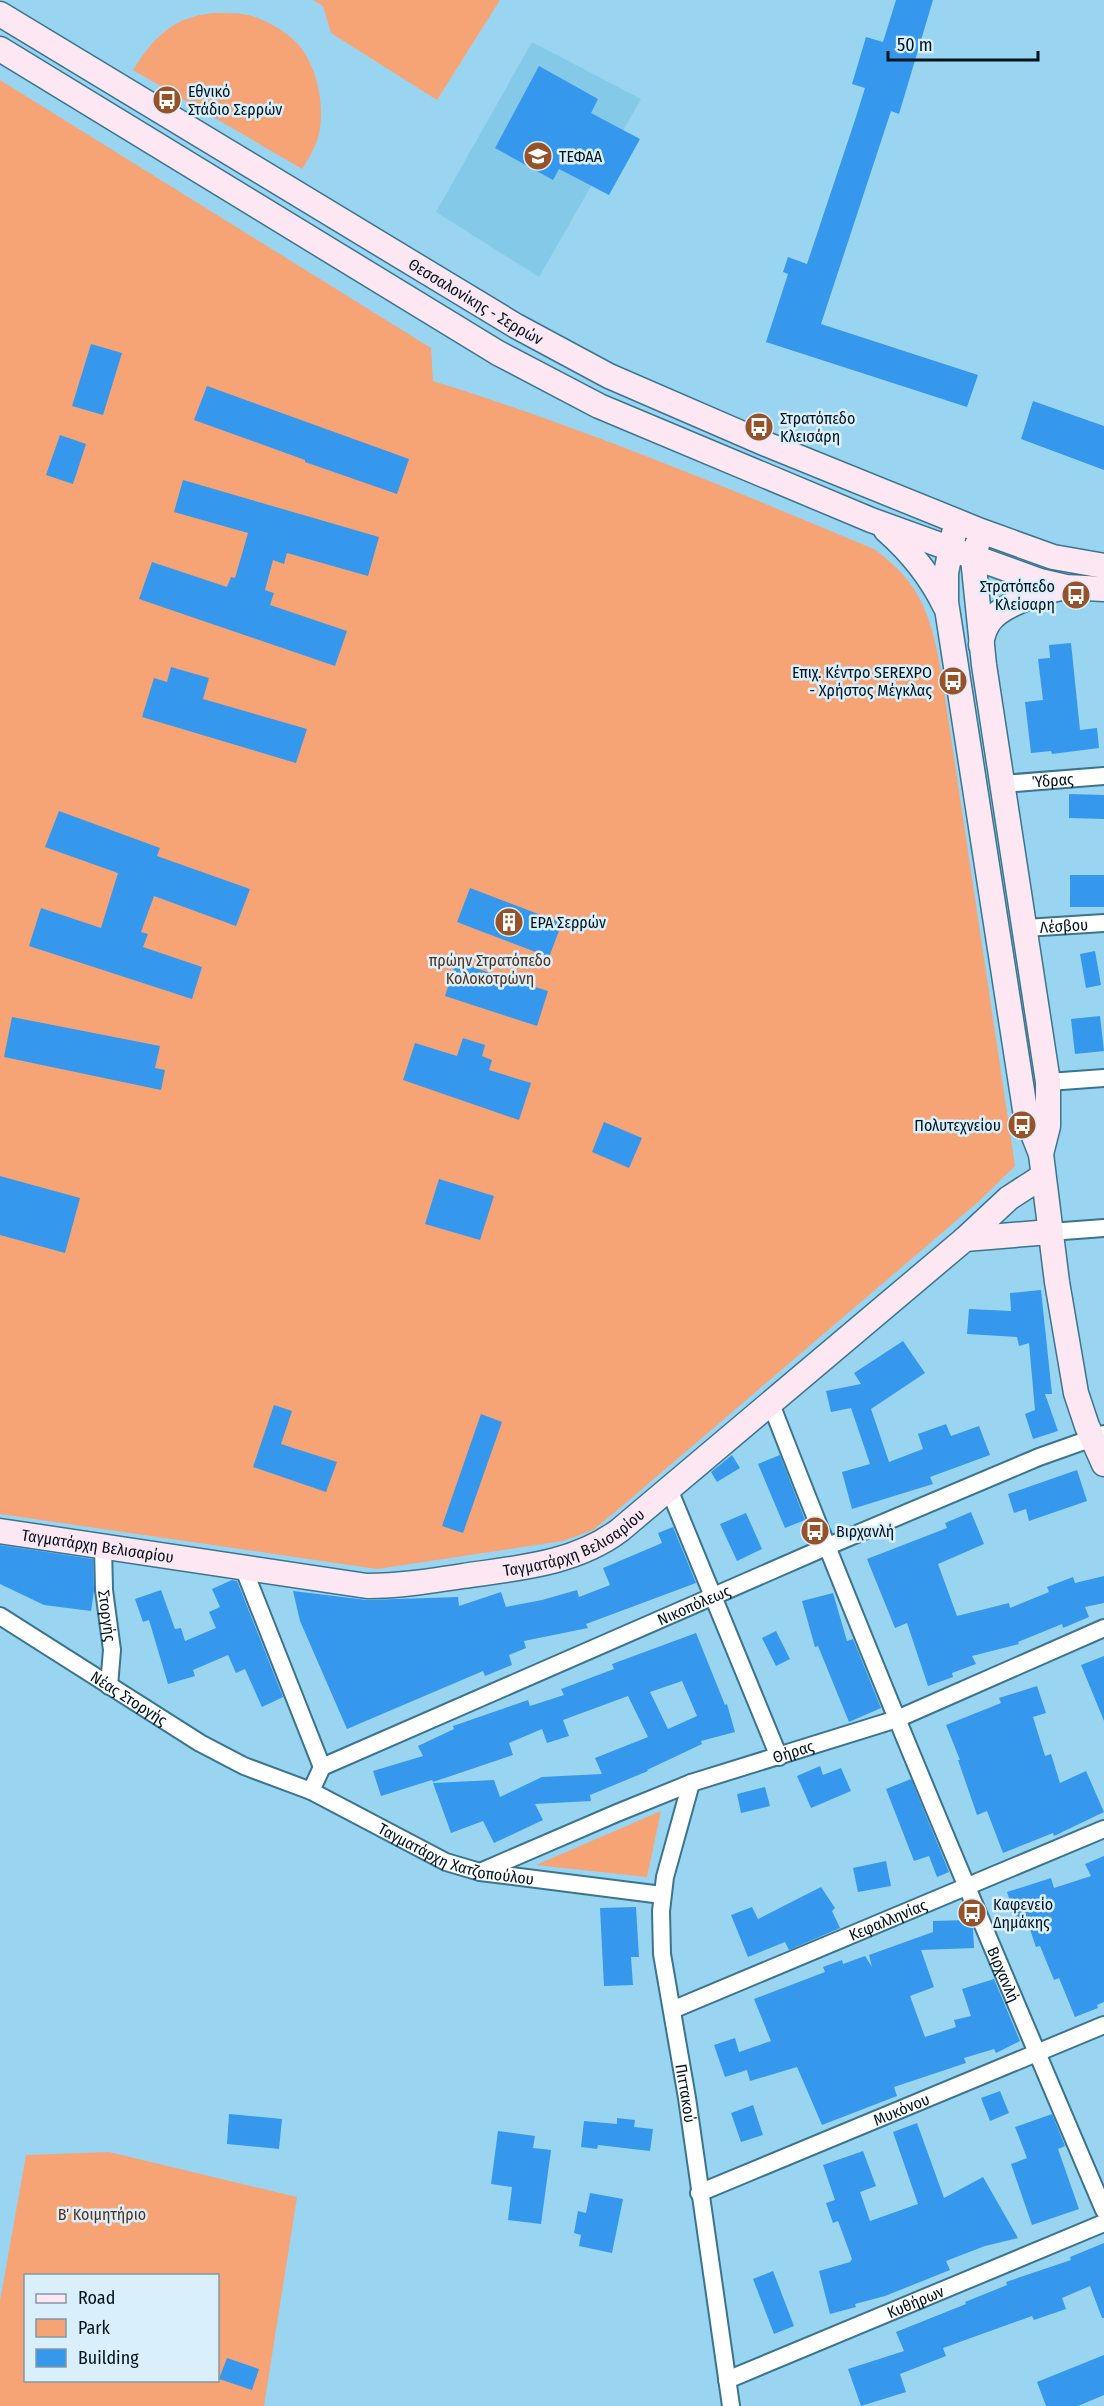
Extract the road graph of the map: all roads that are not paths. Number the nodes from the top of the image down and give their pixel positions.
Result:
1 (0, 14) edge
2 (0, 49) edge
3 (871, 520) junction
4 (958, 522) junction
5 (981, 531) junction
6 (950, 549) junction
7 (973, 558) junction
8 (1104, 567) edge
9 (1066, 587) junction
10 (1104, 589) edge
11 (949, 615) junction
12 (981, 647) junction
13 (1104, 776) edge
14 (1002, 784) junction
15 (1104, 923) edge
16 (1025, 928) junction
17 (1104, 1078) edge
18 (1048, 1082) junction
19 (1042, 1165) junction
20 (1104, 1228) edge
21 (1050, 1232) junction
22 (965, 1239) junction
23 (771, 1404) junction
24 (1098, 1436) edge
25 (1104, 1464) edge
26 (669, 1489) junction
27 (0, 1531) edge
28 (103, 1546) junction
29 (826, 1547) junction
30 (243, 1567) junction
31 (712, 1595) junction
32 (0, 1616) edge
33 (1104, 1628) edge
34 (109, 1686) junction
35 (897, 1719) junction
36 (779, 1756) junction
37 (322, 1767) junction
38 (262, 1773) joint
39 (691, 1783) junction
40 (311, 1791) junction
41 (1104, 1829) edge
42 (480, 1872) junction
43 (968, 1887) junction
44 (662, 1895) junction
45 (672, 2010) junction
46 (1104, 2025) edge
47 (1037, 2053) junction
48 (699, 2193) junction
49 (1104, 2210) edge
50 (1104, 2223) edge
51 (727, 2380) junction
52 (731, 2406) edge

1 - 4 main road, Θεσσαλονίκης - Σερρών
2 - 3 main road, Θεσσαλονίκης - Σερρών
3 - 6 main road, Θεσσαλονίκης - Σερρών
3 - 11 main road
4 - 5 main road, Θεσσαλονίκης - Σερρών
4 - 6 main road
5 - 7 main road
5 - 8 main road, Θεσσαλονίκης - Σερρών
6 - 7 main road, Θεσσαλονίκης - Σερρών
6 - 11 main road
7 - 9 main road, Θεσσαλονίκης - Σερρών
7 - 12 main road
9 - 10 main road
9 - 12 main road
11 - 19 main road
12 - 14 main road
13 - 14 street, Ύδρας
14 - 16 main road
15 - 16 street, Λέσβου
16 - 18 main road
17 - 18 street
18 - 19 main road
19 - 21 main road
19 - 22 main road, Ταγματάρχη Βελισαρίου
20 - 21 street
21 - 22 main road
21 - 24 main road
22 - 23 main road, Ταγματάρχη Βελισαρίου
23 - 26 main road, Ταγματάρχη Βελισαρίου
23 - 29 street, Βιρχανλή
24 - 25 main road
24 - 29 street, Νικοπόλεως
26 - 30 main road, Ταγματάρχη Βελισαρίου
26 - 31 street
27 - 28 main road, Ταγματάρχη Βελισαρίου
28 - 30 main road, Ταγματάρχη Βελισαρίου
28 - 34 street, Στοργής
29 - 31 street, Νικοπόλεως
29 - 35 street, Βιρχανλή
30 - 37 street
31 - 36 street
31 - 37 street, Νικοπόλεως
32 - 34 street, Νέας Στοργής
33 - 35 street, Θήρας
34 - 38 street, Νέας Στοργής
35 - 36 street, Θήρας
35 - 43 street, Βιρχανλή
36 - 39 street, Θήρας
37 - 40 street
38 - 40 street, Ταγματάρχη Χατζοπούλου
39 - 42 street, Θήρας
39 - 44 street, Πιττακού
40 - 42 street, Ταγματάρχη Χατζοπούλου
41 - 43 street, Κεφαλληνίας
42 - 44 street, Ταγματάρχη Χατζοπούλου
43 - 45 street, Κεφαλληνίας
43 - 47 street, Βιρχανλή
44 - 45 street, Πιττακού
45 - 48 street, Πιττακού
46 - 47 street, Μυκόνου
47 - 48 street, Μυκόνου
47 - 49 street, Βιρχανλή
48 - 51 street, Πιττακού
50 - 51 street, Κυθήρων
51 - 52 street, Πιττακού

